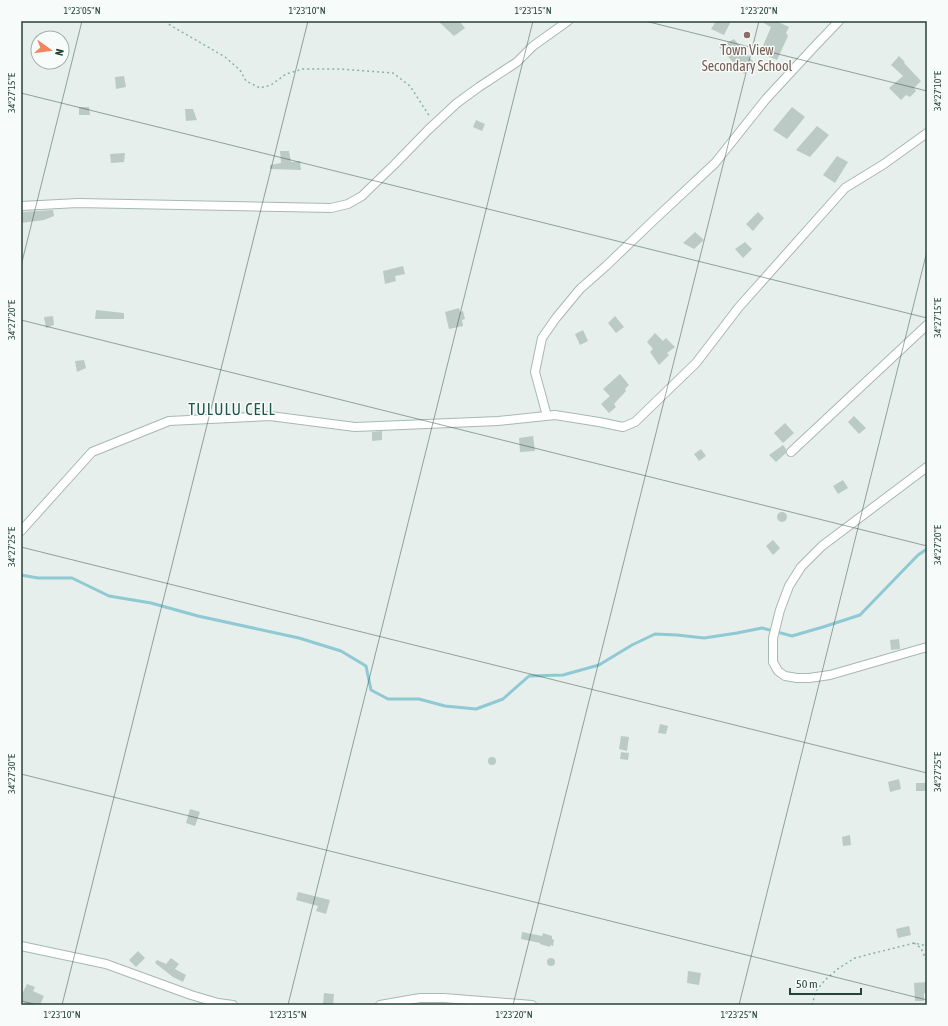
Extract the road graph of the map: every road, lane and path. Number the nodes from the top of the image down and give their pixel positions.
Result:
1 (165, 21) edge
2 (568, 21) edge
3 (839, 21) edge
4 (435, 124) junction
5 (927, 133) edge
6 (21, 206) edge
7 (927, 325) edge
8 (547, 416) junction
9 (791, 452) dead end
10 (927, 467) edge
11 (21, 531) edge
12 (927, 647) edge
13 (914, 943) junction
14 (21, 946) edge
15 (927, 946) edge
16 (927, 962) edge
17 (233, 1005) edge
18 (380, 1005) edge
19 (532, 1005) edge
20 (812, 1005) edge

1 - 4 path
2 - 4 street
3 - 8 street
4 - 6 street
5 - 8 street
7 - 9 street
8 - 11 street
10 - 12 street
13 - 15 path
13 - 16 path
13 - 20 path
14 - 17 street
18 - 19 street

